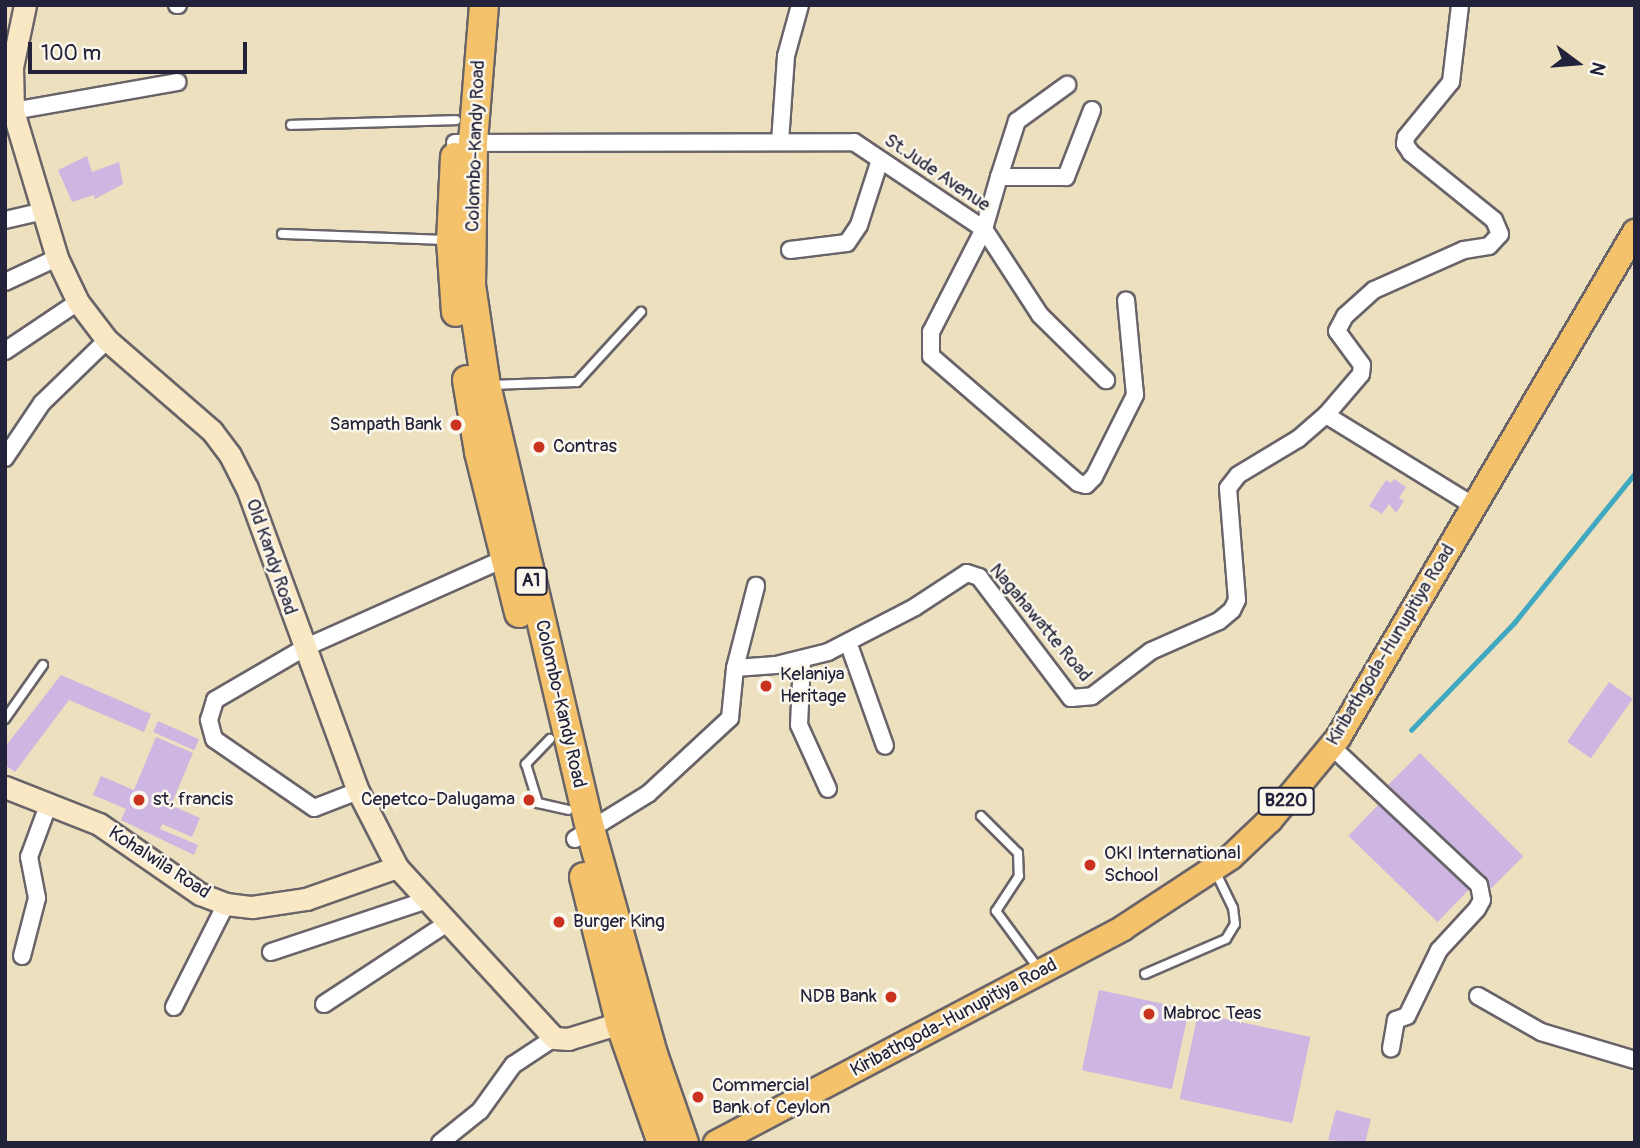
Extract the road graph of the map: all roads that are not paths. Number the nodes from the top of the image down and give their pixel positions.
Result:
1 (25, 5) edge
2 (466, 5) edge
3 (484, 5) edge
4 (800, 5) edge
5 (1460, 5) edge
6 (8, 72) edge
7 (177, 82) dead end
8 (1067, 85) dead end
9 (1092, 110) dead end
10 (13, 111) junction
11 (291, 125) dead end
12 (461, 135) junction
13 (780, 142) junction
14 (16, 144) edge
15 (880, 160) junction
16 (999, 177) junction
17 (44, 211) junction
18 (5, 220) edge
19 (984, 229) junction
20 (1635, 232) edge
21 (282, 234) dead end
22 (451, 241) junction
23 (790, 250) dead end
24 (57, 258) junction
25 (5, 282) edge
26 (1126, 300) dead end
27 (78, 302) junction
28 (641, 312) dead end
29 (107, 340) junction
30 (5, 351) edge
31 (1106, 380) dead end
32 (486, 385) junction
33 (1326, 415) junction
34 (5, 458) edge
35 (1474, 506) junction
36 (515, 555) junction
37 (756, 586) dead end
38 (848, 642) junction
39 (304, 648) junction
40 (802, 659) junction
41 (43, 665) dead end
42 (735, 668) junction
43 (5, 719) edge
44 (885, 746) dead end
45 (1331, 746) junction
46 (5, 787) edge
47 (828, 789) dead end
48 (358, 791) junction
49 (49, 803) junction
50 (981, 816) dead end
51 (583, 835) junction
52 (397, 867) junction
53 (1214, 869) junction
54 (424, 901) junction
55 (226, 904) junction
56 (446, 924) junction
57 (271, 952) dead end
58 (22, 956) dead end
59 (1042, 973) junction
60 (1145, 974) dead end
61 (1478, 996) dead end
62 (324, 1004) dead end
63 (174, 1007) dead end
64 (620, 1023) junction
65 (554, 1038) junction
66 (1391, 1049) dead end
67 (1635, 1060) edge
68 (440, 1143) edge
69 (662, 1143) edge
70 (684, 1143) edge
71 (716, 1143) edge

1 - 6 street, Old Kandy Road
2 - 12 highway, Colombo-Kandy Road / A1
3 - 12 highway, Colombo-Kandy Road / A1
4 - 13 street
5 - 33 street, Nagahawatte Road
6 - 10 street, Old Kandy Road
7 - 10 street
8 - 16 street
9 - 16 street
10 - 14 street, Old Kandy Road
11 - 12 lane
12 - 13 street, St.Jude Avenue
12 - 22 highway, Colombo-Kandy Road / A1
12 - 32 highway, Colombo-Kandy Road / A1
13 - 15 street, St.Jude Avenue
14 - 17 street, Old Kandy Road
15 - 19 street, St.Jude Avenue
15 - 23 street
16 - 19 street
17 - 18 street
17 - 24 street, Old Kandy Road
19 - 26 street, St.Jude Avenue
19 - 31 street
20 - 35 main road, Kiribathgoda-Hunupitiya Road / B220
21 - 22 lane
22 - 36 highway, Colombo-Kandy Road / A1
24 - 25 street
24 - 27 street, Old Kandy Road
27 - 29 street, Old Kandy Road
27 - 30 street
28 - 32 lane
29 - 34 street
29 - 39 street, Old Kandy Road
32 - 36 highway, Colombo-Kandy Road / A1
33 - 35 street
33 - 38 street, Nagahawatte Road
35 - 45 main road, Kiribathgoda-Hunupitiya Road / B220
36 - 39 street
36 - 51 highway, Colombo-Kandy Road / A1
36 - 51 highway, Colombo-Kandy Road / A1
37 - 42 street
38 - 40 street, Nagahawatte Road
38 - 44 street
39 - 48 street, Old Kandy Road
39 - 48 street
40 - 42 street, Nagahawatte Road
40 - 47 street
41 - 43 lane
42 - 51 street
45 - 53 main road, Kiribathgoda-Hunupitiya Road / B220
45 - 66 street
46 - 49 street, Kohalwila Road
48 - 52 street, Old Kandy Road
49 - 55 street, Kohalwila Road
49 - 58 street
50 - 59 lane
51 - 64 highway, Colombo-Kandy Road / A1
51 - 70 highway, Colombo-Kandy Road / A1
52 - 54 street, Old Kandy Road
52 - 55 street, Kohalwila Road
53 - 59 main road, Kiribathgoda-Hunupitiya Road / B220
53 - 60 lane
54 - 56 street, Old Kandy Road
54 - 57 street
55 - 63 street
56 - 62 street
56 - 65 street, Old Kandy Road
59 - 71 main road, Kiribathgoda-Hunupitiya Road / B220
61 - 67 street
64 - 65 street
64 - 69 highway, Colombo-Kandy Road / A1
65 - 68 street

